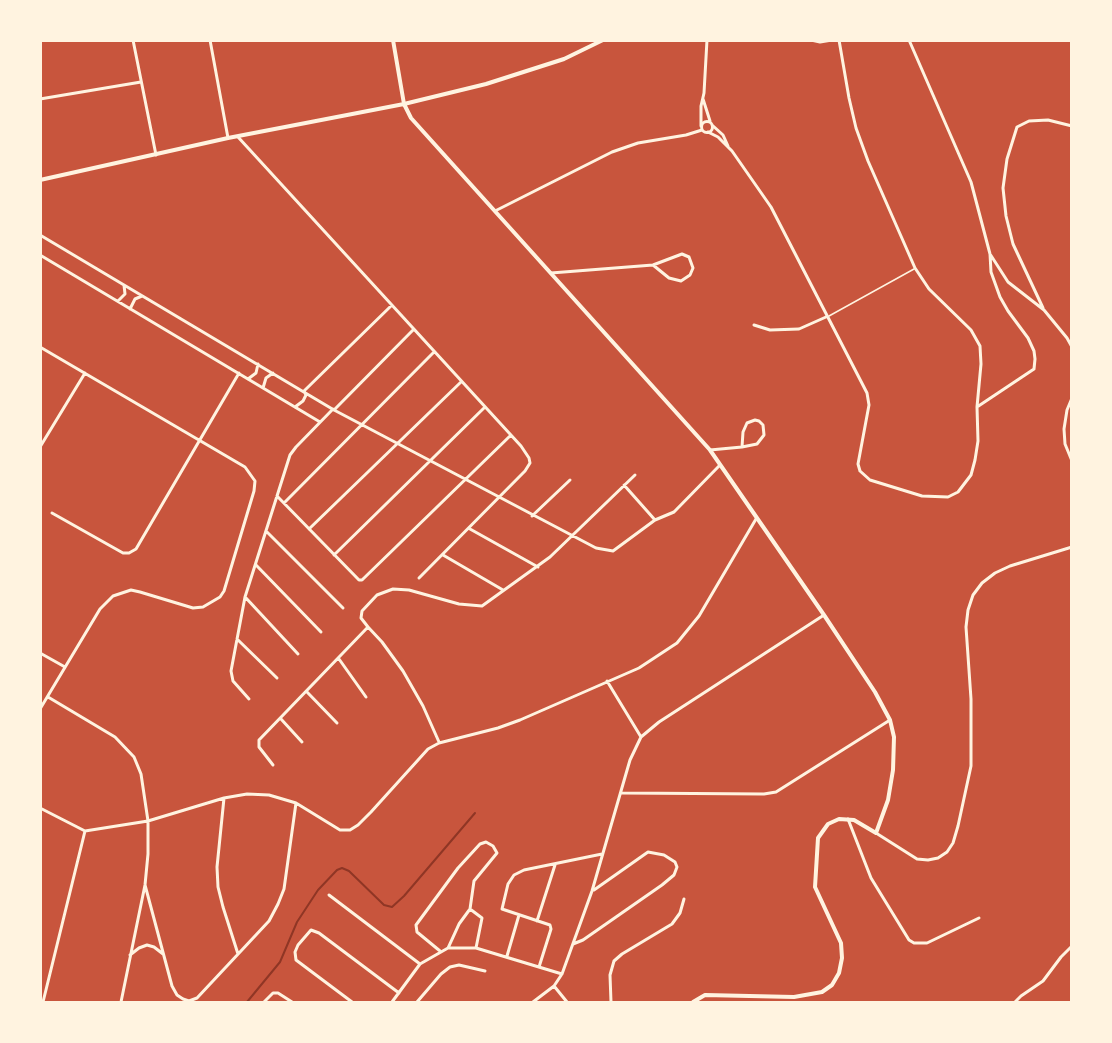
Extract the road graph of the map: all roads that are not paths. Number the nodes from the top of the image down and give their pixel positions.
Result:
1 (133, 40) edge
2 (210, 40) edge
3 (393, 40) edge
4 (603, 40) edge
5 (707, 40) edge
6 (811, 40) edge
7 (832, 40) edge
8 (839, 40) edge
9 (909, 40) edge
10 (141, 82) junction
11 (40, 99) edge
12 (703, 99) junction
13 (404, 104) junction
14 (711, 123) junction
15 (1071, 126) edge
16 (702, 128) junction
17 (708, 132) junction
18 (238, 137) junction
19 (228, 138) junction
20 (729, 147) junction
21 (156, 155) junction
22 (40, 180) edge
23 (495, 211) junction
24 (40, 236) edge
25 (990, 254) junction
26 (40, 255) edge
27 (653, 265) junction
28 (915, 268) junction
29 (551, 273) junction
30 (124, 285) junction
31 (142, 296) junction
32 (118, 301) junction
33 (392, 305) junction
34 (130, 309) junction
35 (1044, 310) junction
36 (826, 317) junction
37 (754, 325) dead end
38 (414, 329) junction
39 (40, 347) edge
40 (1071, 347) edge
41 (434, 352) junction
42 (258, 364) junction
43 (85, 373) junction
44 (239, 373) junction
45 (273, 373) junction
46 (248, 379) junction
47 (460, 382) junction
48 (263, 388) junction
49 (304, 391) junction
50 (1071, 398) edge
51 (295, 407) junction
52 (485, 407) junction
53 (977, 407) junction
54 (334, 409) junction
55 (320, 422) junction
56 (362, 425) junction
57 (511, 435) junction
58 (199, 440) junction
59 (396, 444) junction
60 (40, 447) edge
61 (741, 447) junction
62 (710, 450) junction
63 (429, 461) junction
64 (1071, 461) edge
65 (720, 465) junction
66 (635, 475) dead end
67 (464, 479) junction
68 (570, 480) dead end
69 (624, 485) junction
70 (277, 496) junction
71 (498, 497) junction
72 (284, 503) junction
73 (52, 513) dead end
74 (532, 516) junction
75 (756, 519) junction
76 (655, 520) junction
77 (309, 529) junction
78 (470, 529) junction
79 (266, 531) junction
80 (570, 536) junction
81 (1071, 547) edge
82 (334, 555) junction
83 (443, 555) junction
84 (256, 565) junction
85 (538, 567) junction
86 (419, 578) dead end
87 (503, 590) junction
88 (245, 597) junction
89 (343, 608) dead end
90 (824, 615) junction
91 (368, 627) junction
92 (321, 632) dead end
93 (237, 639) junction
94 (40, 653) edge
95 (298, 654) dead end
96 (338, 659) junction
97 (65, 667) junction
98 (277, 678) dead end
99 (607, 681) junction
100 (307, 691) junction
101 (48, 696) junction
102 (366, 697) dead end
103 (249, 699) dead end
104 (40, 709) edge
105 (281, 718) junction
106 (890, 720) junction
107 (336, 723) dead end
108 (641, 737) junction
109 (302, 742) dead end
110 (439, 743) junction
111 (273, 765) dead end
112 (621, 793) junction
113 (224, 798) junction
114 (296, 803) junction
115 (40, 808) edge
116 (849, 819) junction
117 (148, 821) junction
118 (86, 831) junction
119 (876, 833) junction
120 (602, 854) junction
121 (555, 864) junction
122 (145, 885) junction
123 (592, 891) junction
124 (329, 895) dead end
125 (684, 899) dead end
126 (470, 909) junction
127 (519, 915) junction
128 (979, 918) dead end
129 (537, 921) junction
130 (572, 944) junction
131 (1071, 946) edge
132 (448, 948) junction
133 (476, 948) junction
134 (440, 951) junction
135 (238, 954) junction
136 (130, 955) junction
137 (164, 955) junction
138 (507, 956) junction
139 (420, 964) junction
140 (539, 967) junction
141 (485, 971) dead end
142 (562, 974) junction
143 (554, 986) junction
144 (399, 993) junction
145 (43, 1002) edge
146 (121, 1002) edge
147 (264, 1002) edge
148 (292, 1002) edge
149 (352, 1002) edge
150 (392, 1002) edge
151 (417, 1002) edge
152 (532, 1002) edge
153 (567, 1002) edge
154 (611, 1002) edge
155 (693, 1002) edge
156 (1015, 1002) edge

1 - 10 street
2 - 19 street
3 - 13 street
4 - 13 street
5 - 12 street
6 - 7 street
8 - 28 street
9 - 25 street
10 - 11 street
10 - 21 street
12 - 14 street
12 - 16 street
13 - 18 street
13 - 23 street
14 - 16 street
14 - 17 street
14 - 20 street
15 - 35 street
16 - 17 street
16 - 23 street
17 - 20 street
18 - 19 street
18 - 33 street
19 - 21 street
20 - 36 street
21 - 22 street
23 - 29 street
24 - 30 street
25 - 35 street
25 - 53 street
26 - 32 street
27 - 27 street
27 - 29 street
28 - 36 lane
28 - 53 street
29 - 62 street
30 - 31 street
30 - 32 street
31 - 34 street
31 - 42 street
32 - 34 street
33 - 38 street
33 - 49 street
34 - 44 street
35 - 40 street
36 - 37 street
36 - 53 street
38 - 41 street
38 - 54 street
39 - 43 street
41 - 47 street
41 - 56 street
42 - 45 street
42 - 46 street
43 - 58 street
43 - 60 street
44 - 46 street
44 - 58 street
45 - 48 street
45 - 49 street
46 - 48 street
47 - 52 street
47 - 59 street
48 - 51 street
49 - 51 street
49 - 54 street
50 - 64 street
51 - 55 street
52 - 57 street
52 - 63 street
54 - 55 street
54 - 56 street
55 - 70 street
56 - 59 street
56 - 72 street
57 - 67 street
57 - 71 street
58 - 73 street
58 - 97 street
59 - 63 street
59 - 77 street
61 - 61 street
61 - 62 street
62 - 65 street
63 - 67 street
63 - 82 street
65 - 75 street
65 - 76 street
66 - 69 street
67 - 71 street
67 - 82 street
68 - 74 street
69 - 76 street
69 - 80 street
70 - 72 street
70 - 79 street
71 - 74 street
71 - 78 street
72 - 77 street
74 - 80 street
75 - 90 street
75 - 99 street
76 - 80 street
77 - 82 street
78 - 83 street
78 - 85 street
79 - 84 street
79 - 89 street
80 - 85 street
81 - 119 street
83 - 86 street
83 - 87 street
84 - 88 street
84 - 92 street
85 - 87 street
87 - 91 street
88 - 93 street
88 - 95 street
90 - 106 street
90 - 108 street
91 - 96 street
91 - 110 street
93 - 98 street
93 - 103 street
94 - 97 street
96 - 100 street
96 - 102 street
97 - 101 street
99 - 108 street
99 - 110 street
100 - 105 street
100 - 107 street
101 - 104 street
101 - 117 street
105 - 109 street
105 - 111 street
106 - 112 street
106 - 119 street
108 - 112 street
110 - 114 street
112 - 120 street
113 - 114 street
113 - 117 street
113 - 135 street
114 - 135 street
115 - 118 street
116 - 119 street
116 - 128 street
116 - 155 street
117 - 118 street
117 - 122 street
118 - 145 street
120 - 121 street
120 - 123 street
121 - 127 street
121 - 129 street
122 - 136 street
122 - 137 street
123 - 130 street
123 - 130 street
124 - 139 street
125 - 154 street
126 - 132 street
126 - 133 street
126 - 134 street
127 - 129 street
127 - 138 street
129 - 140 street
130 - 142 street
131 - 156 street
132 - 133 street
132 - 134 street
133 - 138 street
134 - 139 street
135 - 137 street
136 - 137 street
136 - 146 street
138 - 140 street
139 - 144 street
140 - 142 street
141 - 151 street
142 - 143 street
143 - 152 street
143 - 153 street
144 - 149 street
144 - 150 street
147 - 148 street

